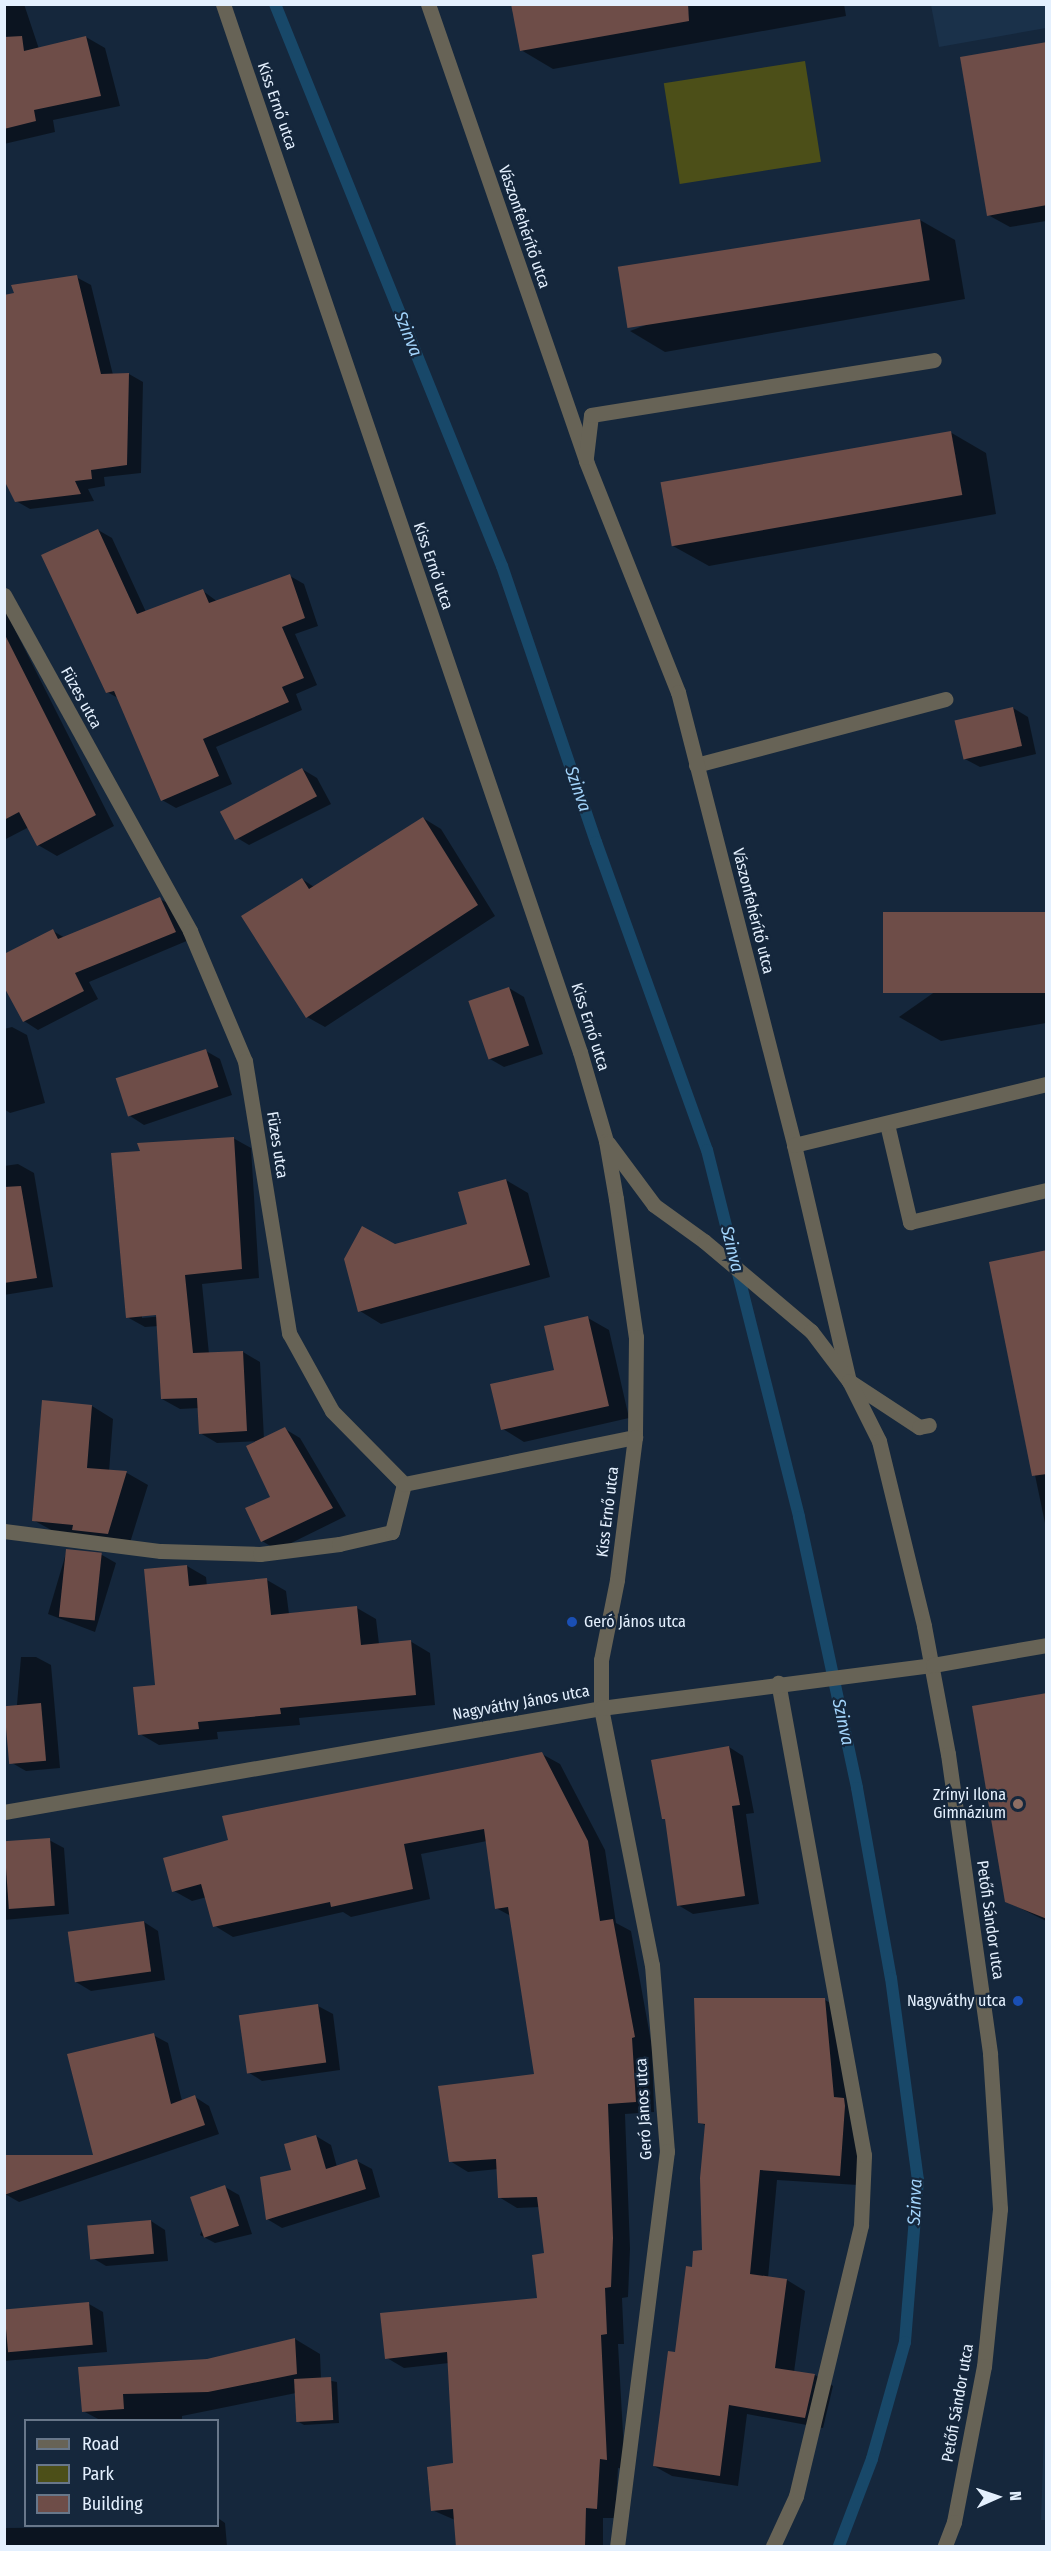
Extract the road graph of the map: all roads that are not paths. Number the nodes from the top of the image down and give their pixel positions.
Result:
1 (223, 4) edge
2 (428, 4) edge
3 (934, 360) dead end
4 (586, 461) junction
5 (4, 595) edge
6 (945, 699) dead end
7 (696, 765) junction
8 (1047, 1084) edge
9 (887, 1124) junction
10 (606, 1141) junction
11 (794, 1144) junction
12 (1047, 1190) edge
13 (849, 1381) junction
14 (929, 1425) dead end
15 (634, 1437) junction
16 (404, 1484) junction
17 (4, 1531) edge
18 (1047, 1645) edge
19 (933, 1665) junction
20 (778, 1683) junction
21 (600, 1708) junction
22 (4, 1812) edge
23 (617, 2547) edge
24 (773, 2547) edge
25 (945, 2547) edge

1 - 10 street, Kiss Ernő utca
2 - 4 street, Vászonfehérítő utca
3 - 4 street, Vászonfehérítő utca
4 - 7 street, Vászonfehérítő utca
5 - 16 street, Füzes utca
6 - 7 street
7 - 11 street, Vászonfehérítő utca
8 - 9 street
9 - 11 street
9 - 12 street
10 - 13 street, Kiss Ernő utca
10 - 15 street, Kiss Ernő utca
11 - 13 street, Vászonfehérítő utca
13 - 14 street
13 - 19 street, Petőfi Sándor utca
15 - 16 street
15 - 21 street, Kiss Ernő utca
16 - 17 street
18 - 19 street, Nagyváthy János utca
19 - 20 street, Nagyváthy János utca
19 - 25 street, Petőfi Sándor utca
20 - 21 street, Nagyváthy János utca
20 - 24 street
21 - 22 street, Nagyváthy János utca
21 - 23 street, Geró János utca

